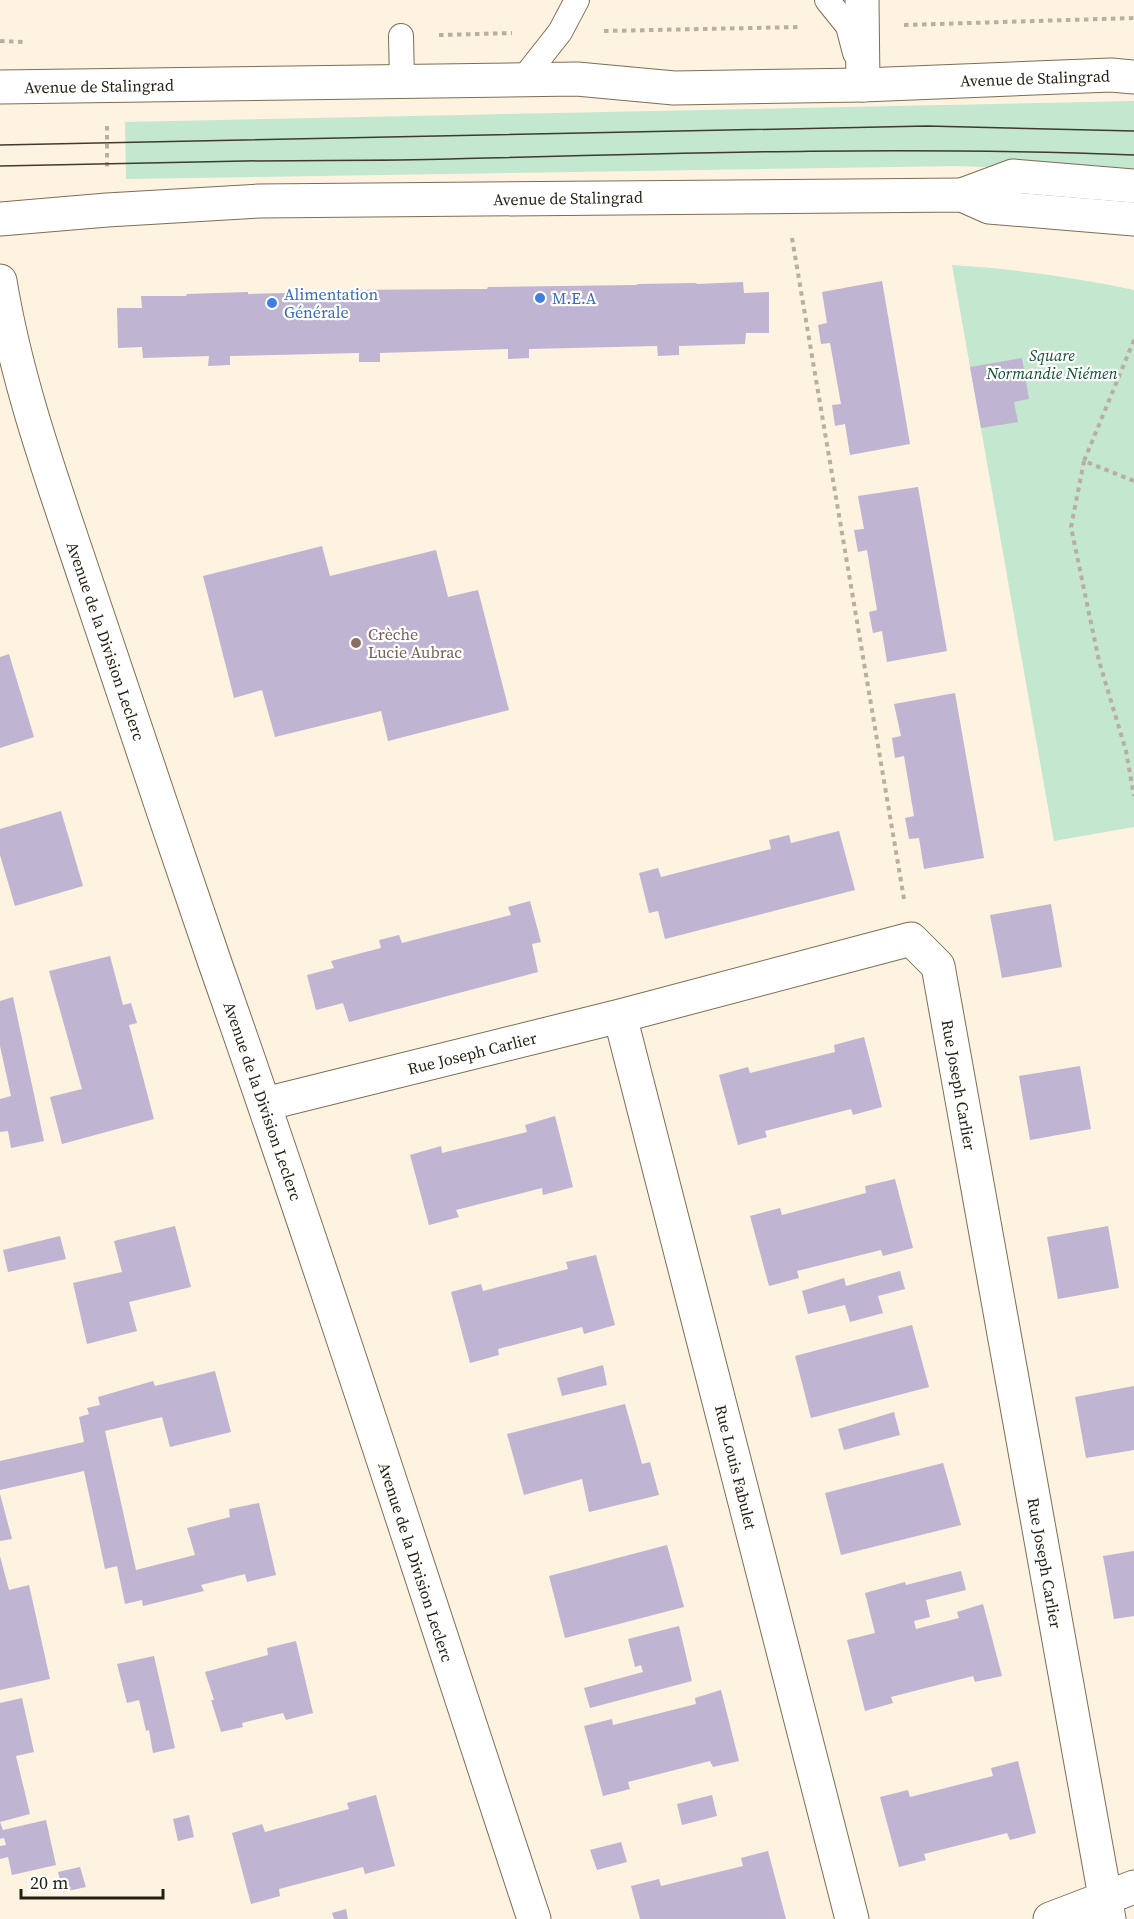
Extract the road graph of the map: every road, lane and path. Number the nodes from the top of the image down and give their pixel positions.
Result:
1 (577, 0) edge
2 (827, 0) edge
3 (862, 0) edge
4 (1110, 18) dead end
5 (1134, 18) edge
6 (401, 36) dead end
7 (1126, 75) edge
8 (523, 79) junction
9 (402, 81) junction
10 (863, 85) junction
11 (106, 86) junction
12 (0, 87) edge
13 (1134, 186) edge
14 (962, 195) junction
15 (784, 196) junction
16 (107, 210) junction
17 (0, 219) edge
18 (1134, 219) edge
19 (0, 281) edge
20 (1134, 340) edge
21 (1084, 460) junction
22 (1134, 481) edge
23 (1134, 796) edge
24 (911, 939) junction
25 (620, 1016) junction
26 (265, 1104) junction
27 (1116, 1901) edge
28 (534, 1919) edge
29 (852, 1919) edge
30 (1050, 1919) edge

1 - 8 lane
2 - 10 lane
3 - 10 street
4 - 5 path
6 - 9 lane
7 - 10 street, Avenue de Stalingrad
8 - 9 street, Avenue de Stalingrad
8 - 10 street, Avenue de Stalingrad
9 - 11 street, Avenue de Stalingrad
11 - 12 street, Avenue de Stalingrad
11 - 16 path
13 - 14 street, Avenue de Stalingrad
14 - 15 street, Avenue de Stalingrad
14 - 18 street
15 - 16 street, Avenue de Stalingrad
15 - 24 path
16 - 17 street, Avenue de Stalingrad
19 - 26 street, Avenue de la Division Leclerc
20 - 21 path
21 - 22 path
21 - 23 path
24 - 25 street, Rue Joseph Carlier
24 - 27 street, Rue Joseph Carlier
25 - 26 street, Rue Joseph Carlier
25 - 29 street, Rue Louis Fabulet
26 - 28 street, Avenue de la Division Leclerc
27 - 30 street

